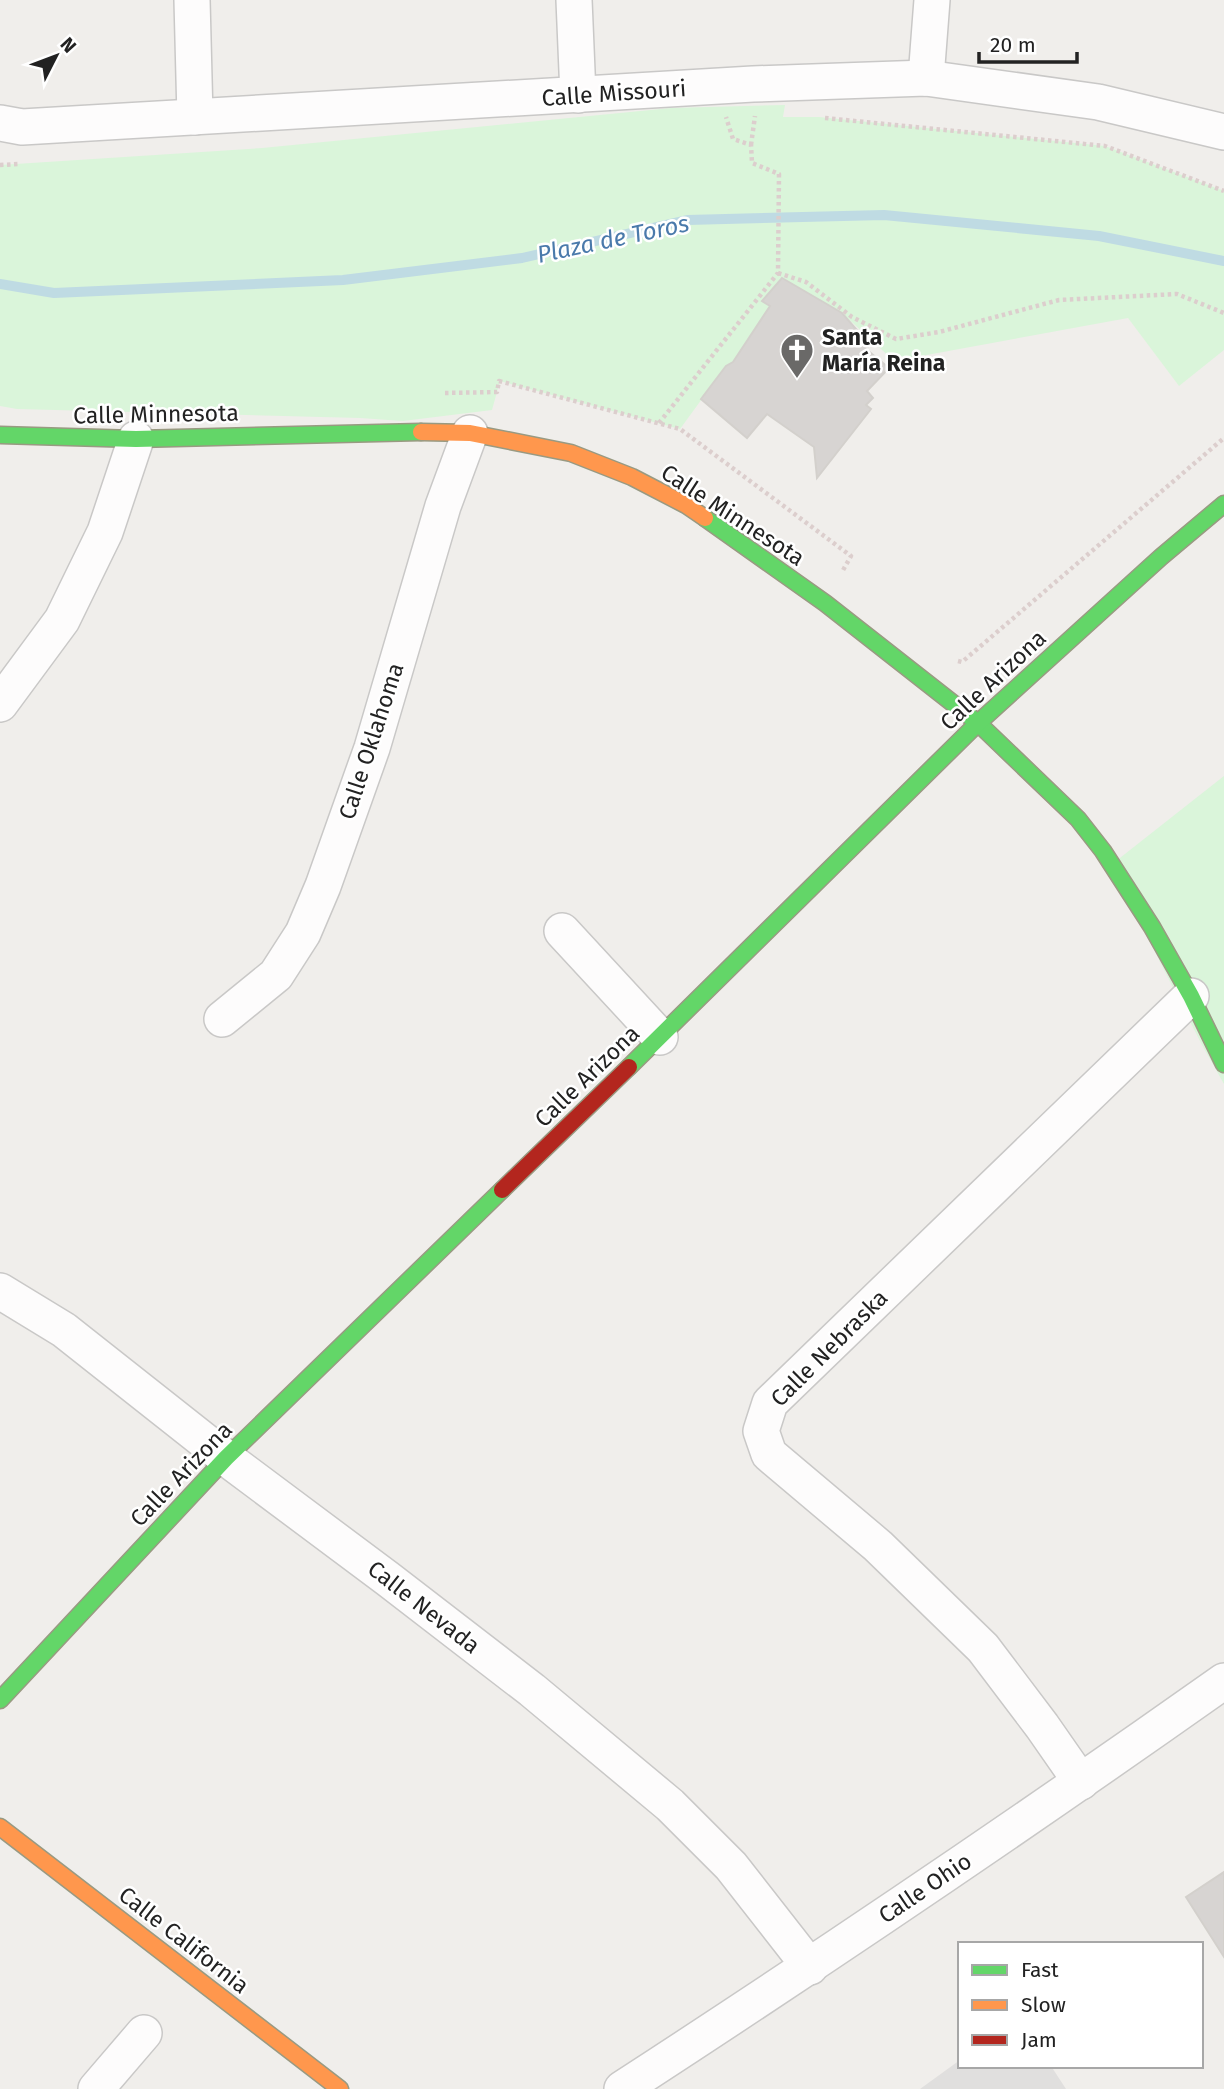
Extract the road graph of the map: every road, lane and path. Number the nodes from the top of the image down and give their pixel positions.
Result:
1 (191, 0) edge
2 (574, 0) edge
3 (932, 0) edge
4 (926, 78) junction
5 (578, 95) junction
6 (756, 105) dead end
7 (723, 106) dead end
8 (195, 117) junction
9 (819, 117) dead end
10 (0, 123) edge
11 (1224, 132) edge
12 (751, 145) junction
13 (1224, 191) edge
14 (778, 273) junction
15 (1224, 313) edge
16 (659, 424) dead end
17 (470, 433) junction
18 (0, 435) edge
19 (136, 439) junction
20 (1224, 504) edge
21 (0, 704) edge
22 (978, 723) junction
23 (562, 931) dead end
24 (1191, 996) junction
25 (222, 1019) dead end
26 (660, 1037) junction
27 (1224, 1064) edge
28 (0, 1291) edge
29 (226, 1458) junction
30 (1224, 1681) edge
31 (0, 1700) edge
32 (1081, 1782) junction
33 (0, 1827) edge
34 (810, 1967) junction
35 (144, 2033) dead end
36 (96, 2089) edge
37 (340, 2089) edge
38 (622, 2089) edge

1 - 8 street
2 - 5 street
3 - 4 street
4 - 5 street, Calle Missouri
4 - 11 street, Calle Missouri
5 - 8 street, Calle Missouri
6 - 12 path
7 - 12 path
8 - 10 street, Calle Missouri
9 - 13 path
12 - 14 path
14 - 15 path
14 - 16 path
17 - 19 street, Calle Minnesota
17 - 22 street, Calle Minnesota
17 - 25 street, Calle Oklahoma
18 - 19 street, Calle Minnesota
19 - 21 street
20 - 22 street, Calle Arizona
22 - 24 street, Calle Minnesota
22 - 26 street, Calle Arizona
23 - 26 street
24 - 27 street, Calle Minnesota
24 - 32 street, Calle Nebraska
26 - 29 street, Calle Arizona
28 - 29 street, Calle Nevada
29 - 31 street, Calle Arizona
29 - 34 street, Calle Nevada
30 - 32 street, Calle Ohio
32 - 34 street, Calle Ohio
33 - 37 street, Calle California
34 - 38 street, Calle Ohio
35 - 36 street

